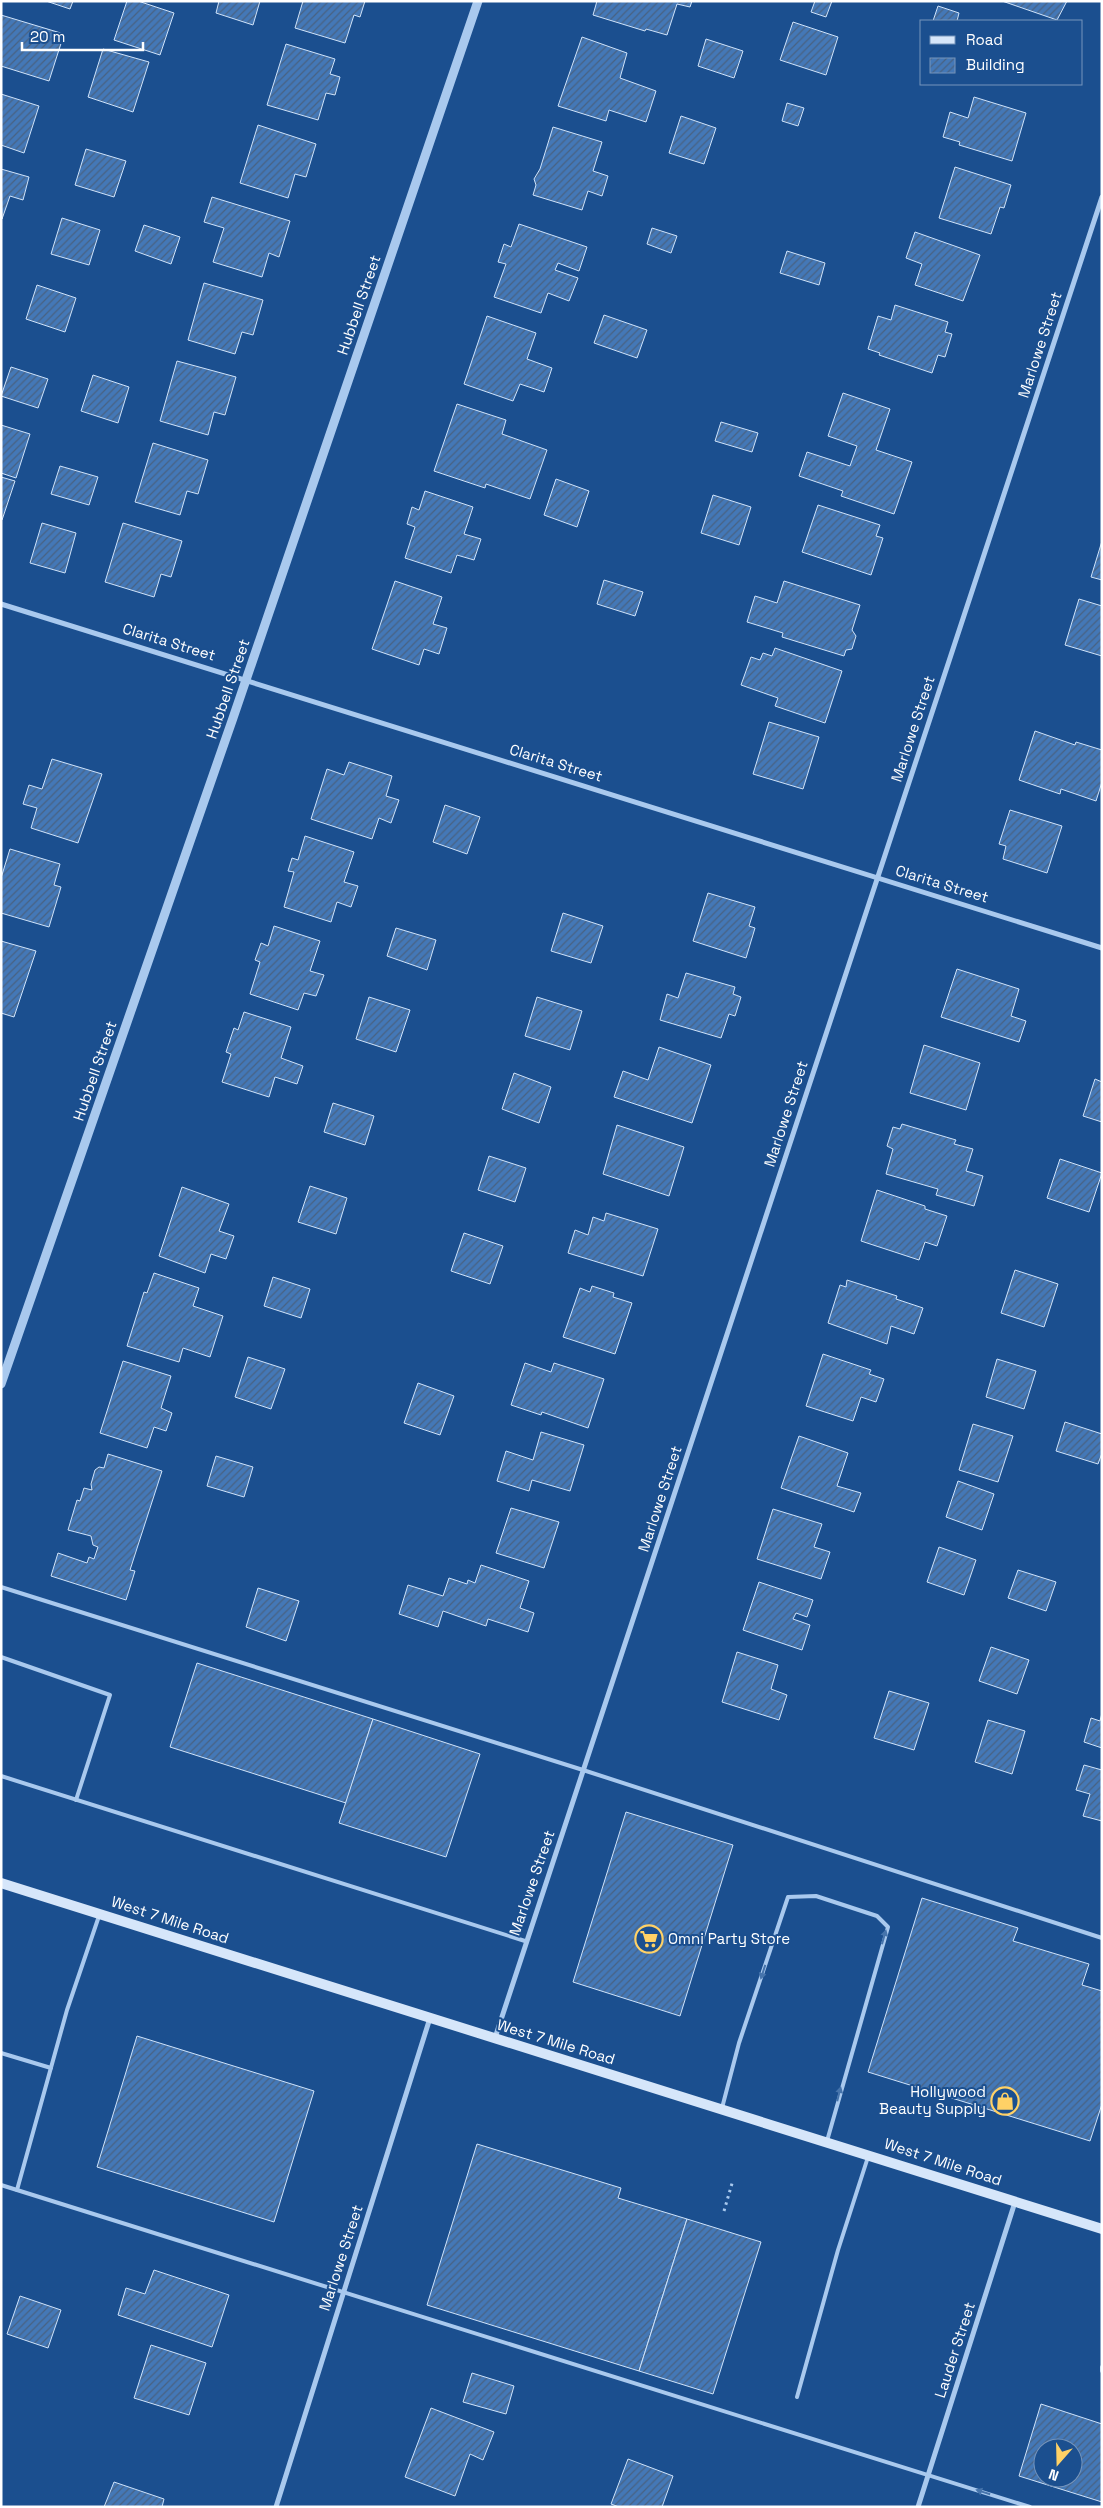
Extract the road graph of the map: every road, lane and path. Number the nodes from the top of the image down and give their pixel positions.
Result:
1 (478, 1) edge
2 (1102, 197) edge
3 (1, 604) edge
4 (246, 679) junction
5 (878, 877) junction
6 (1102, 948) edge
7 (1, 1384) edge
8 (1, 1587) edge
9 (1, 1657) edge
10 (583, 1770) junction
11 (1, 1776) edge
12 (76, 1800) junction
13 (1, 1883) edge
14 (100, 1913) junction
15 (1102, 1938) edge
16 (525, 1941) junction
17 (430, 2018) junction
18 (495, 2038) junction
19 (1, 2053) edge
20 (51, 2068) junction
21 (722, 2110) junction
22 (827, 2141) junction
23 (869, 2155) junction
24 (733, 2180) dead end
25 (1, 2185) edge
26 (17, 2190) junction
27 (1015, 2201) junction
28 (724, 2211) dead end
29 (1102, 2229) edge
30 (343, 2292) junction
31 (1102, 2367) edge
32 (1102, 2371) edge
33 (797, 2397) dead end
34 (928, 2474) junction
35 (276, 2507) edge
36 (918, 2507) edge
37 (1030, 2507) edge

1 - 4 street, Hubbell Street
2 - 5 street, Marlowe Street
3 - 4 street, Clarita Street
4 - 5 street, Clarita Street
4 - 7 street, Hubbell Street
5 - 6 street, Clarita Street
5 - 10 street, Marlowe Street
8 - 10 lane
9 - 12 lane
10 - 15 lane
10 - 16 street, Marlowe Street
11 - 12 lane
12 - 16 lane
13 - 14 main road, West 7 Mile Road
14 - 17 main road, West 7 Mile Road
14 - 20 lane
16 - 18 street, Marlowe Street
17 - 18 main road, West 7 Mile Road
17 - 30 street, Marlowe Street
18 - 21 main road, West 7 Mile Road
19 - 20 lane
20 - 26 lane
21 - 22 main road, West 7 Mile Road
22 -> 21 lane
22 - 23 main road, West 7 Mile Road
23 - 27 main road, West 7 Mile Road
23 - 33 lane
24 - 28 path
25 - 26 lane
26 - 30 lane
27 - 29 main road, West 7 Mile Road
27 - 34 street, Lauder Street
30 - 34 lane
30 - 35 street, Marlowe Street
31 - 32 lane
34 - 36 street, Lauder Street
37 -> 34 lane

